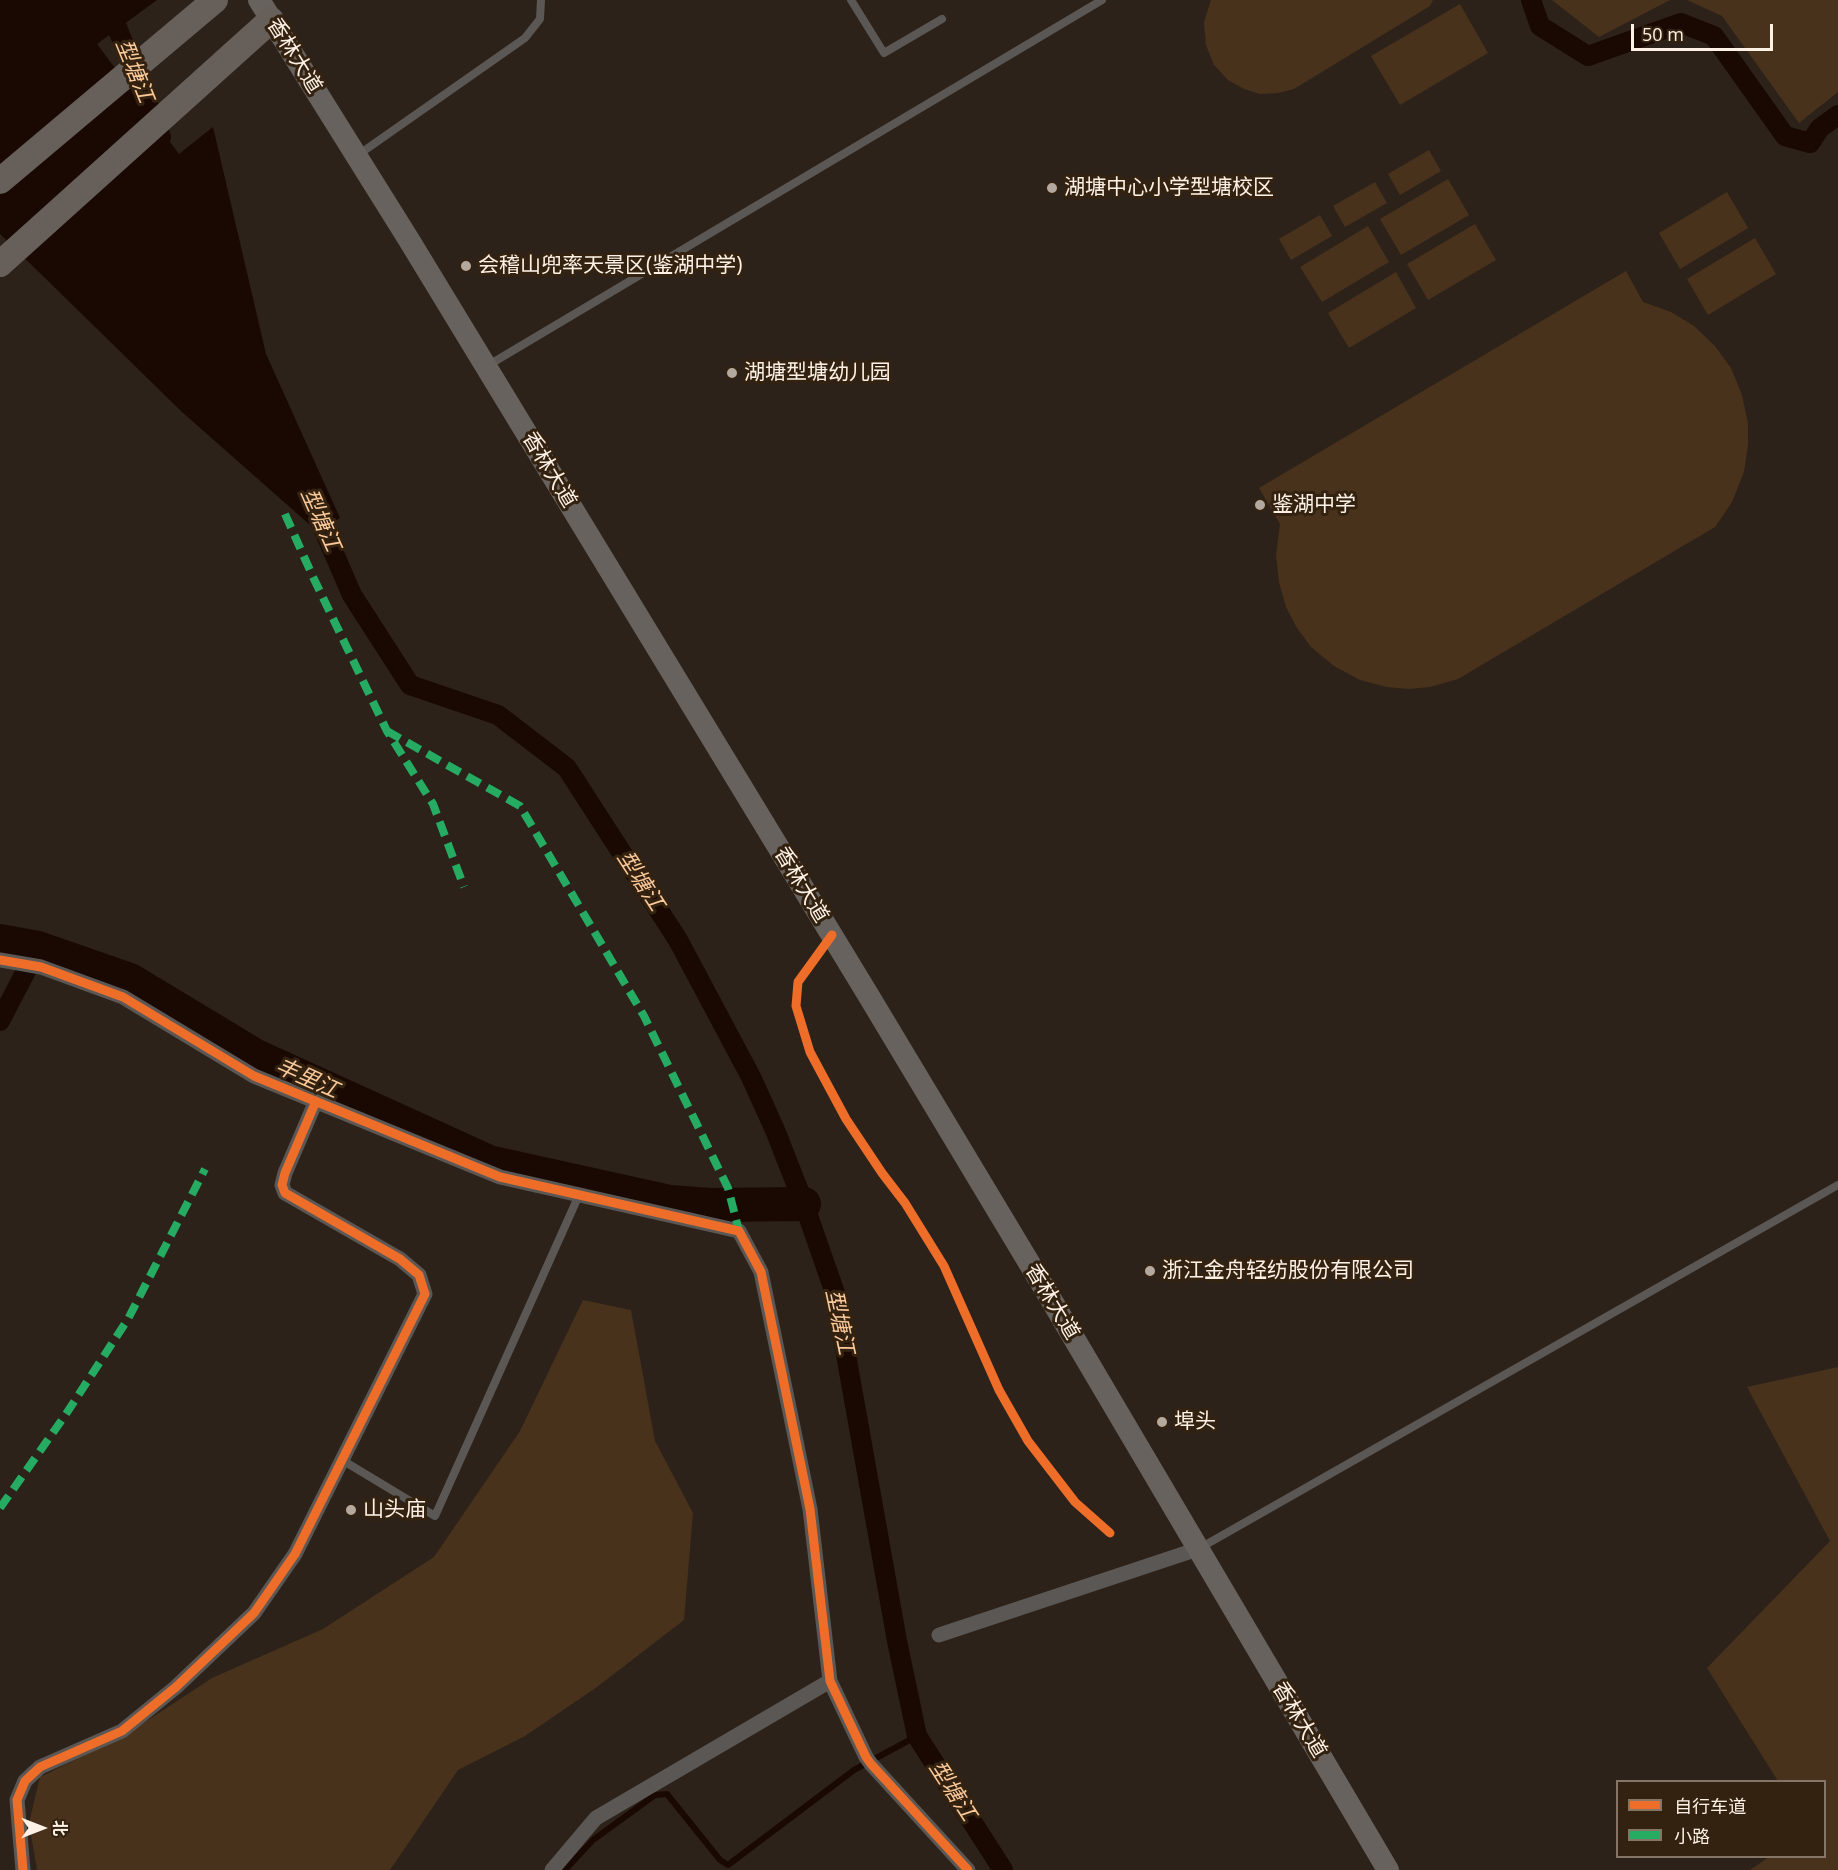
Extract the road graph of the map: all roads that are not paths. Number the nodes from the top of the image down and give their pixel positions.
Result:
1 (215, 0) edge
2 (541, 0) edge
3 (851, 0) edge
4 (1102, 0) edge
5 (265, 10) edge
6 (942, 19) dead end
7 (357, 156) junction
8 (0, 181) edge
9 (0, 264) edge
10 (486, 367) junction
11 (0, 960) edge
12 (316, 1101) junction
13 (1838, 1185) edge
14 (579, 1195) junction
15 (342, 1460) junction
16 (1198, 1549) junction
17 (939, 1635) dead end
18 (830, 1681) junction
19 (23, 1870) edge
20 (552, 1870) edge
21 (968, 1870) edge
22 (1388, 1870) edge

1 - 8 main road
2 - 7 lane
3 - 6 lane
4 - 10 lane
5 - 7 main road, 香林大道
5 - 9 main road
7 - 10 main road, 香林大道
10 - 16 main road, 香林大道
11 - 12 street
12 - 14 street
12 - 15 street
13 - 16 lane
14 - 15 lane
14 - 18 street
15 - 19 street
16 - 17 street
16 - 22 main road, 香林大道
18 - 20 street
18 - 21 street

